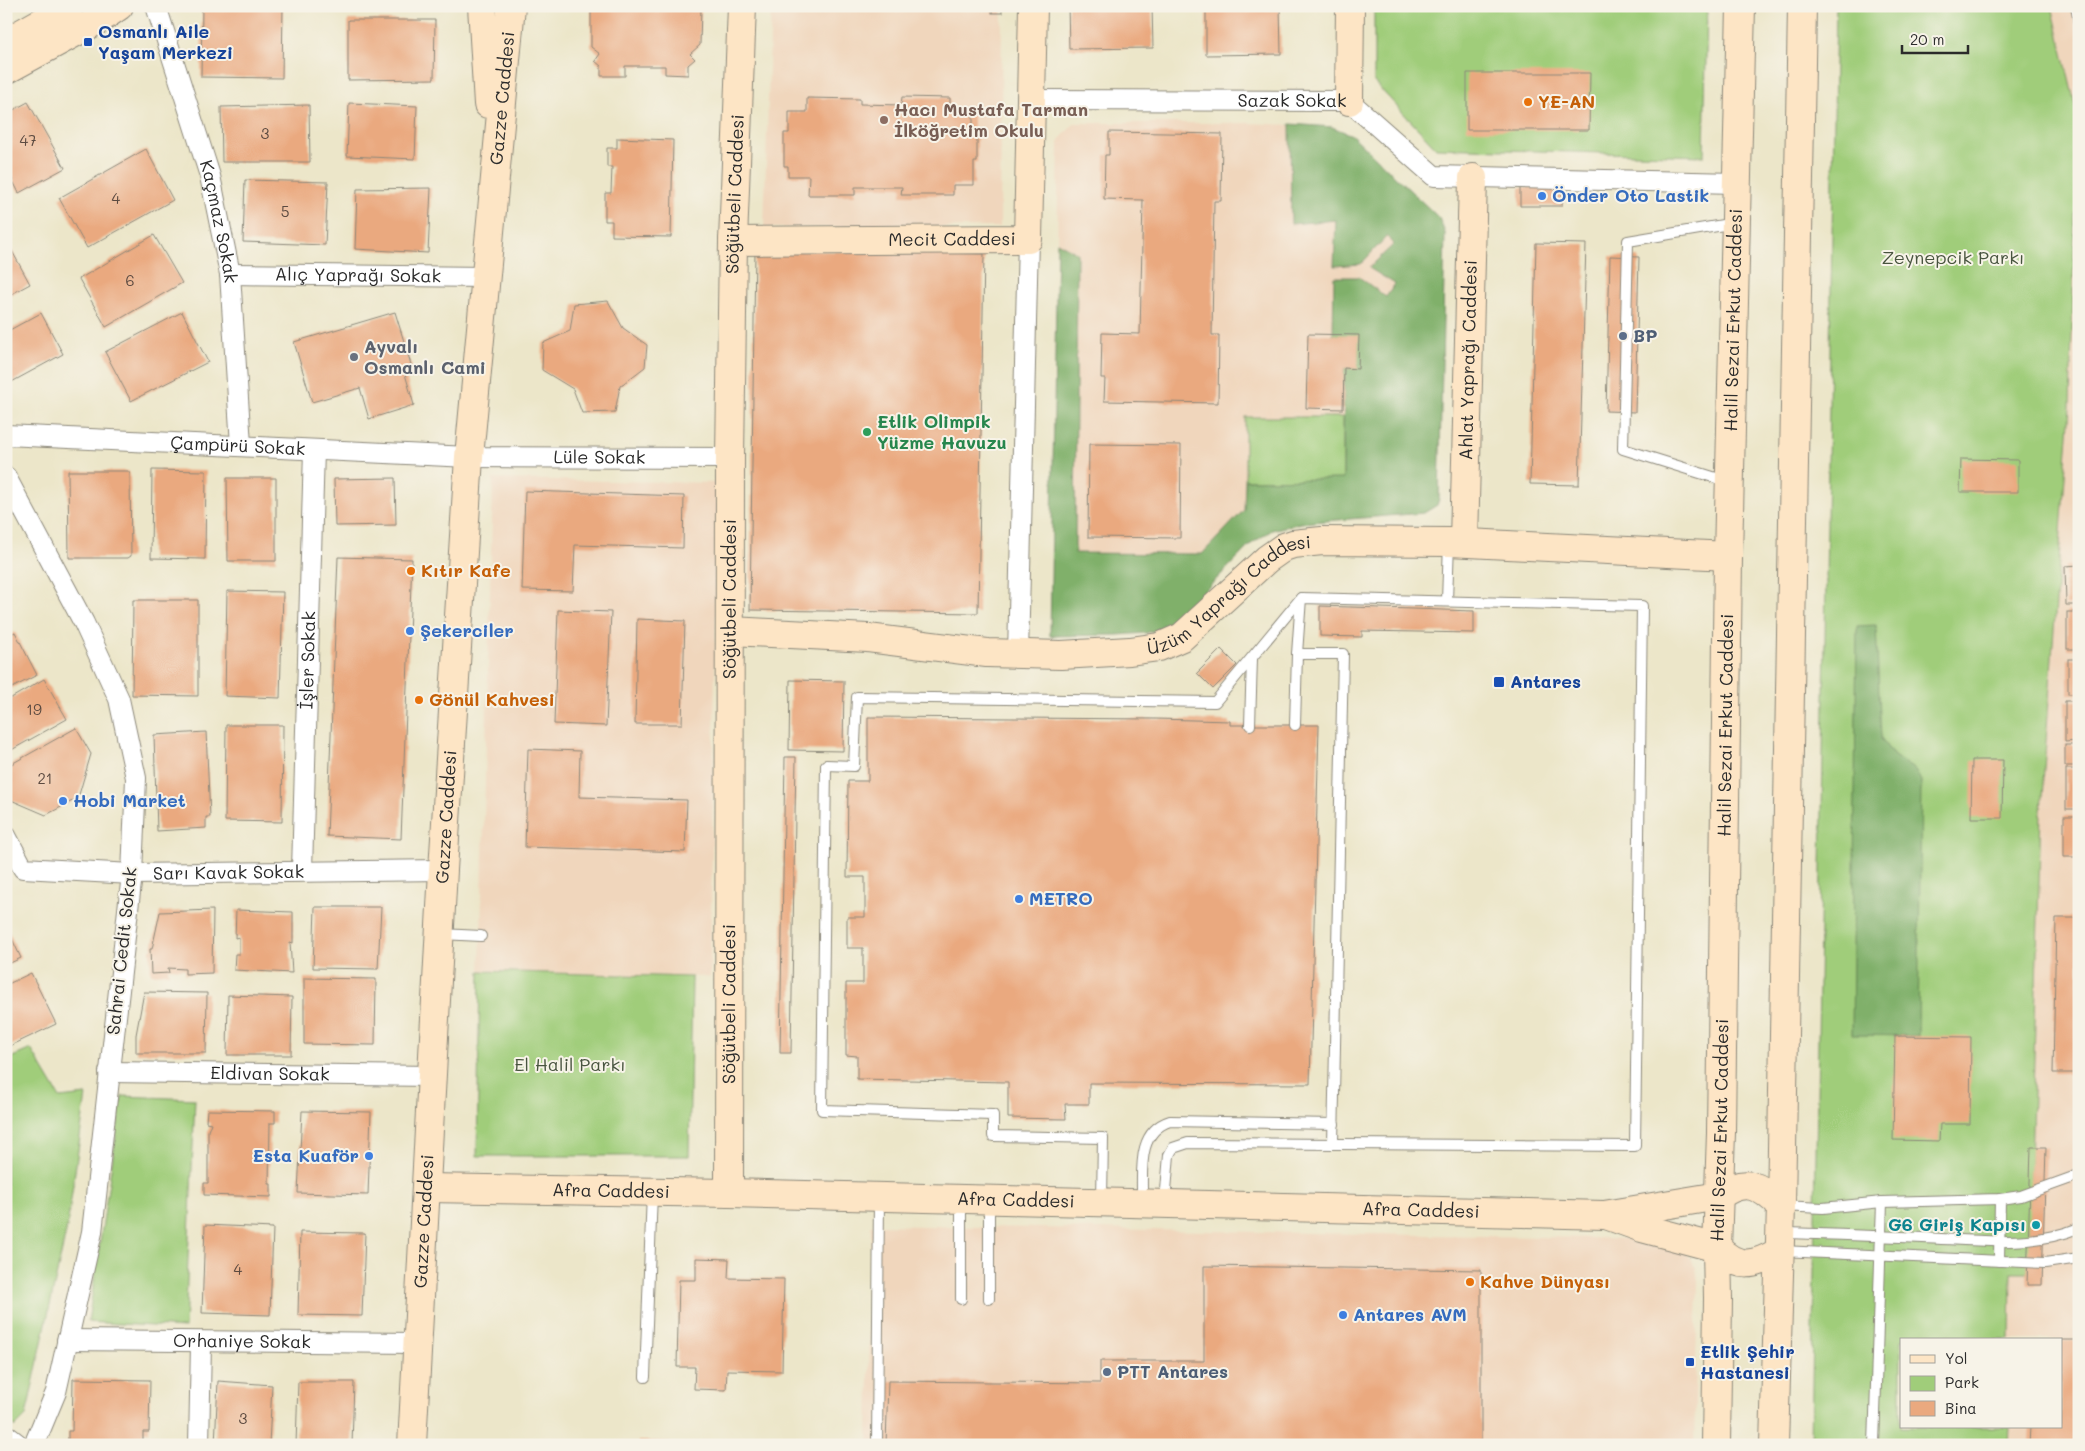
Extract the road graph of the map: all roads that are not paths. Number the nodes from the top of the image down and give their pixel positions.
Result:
1 (70, 6) edge
2 (119, 6) edge
3 (156, 6) edge
4 (482, 6) edge
5 (494, 6) edge
6 (511, 6) edge
7 (742, 6) edge
8 (1033, 6) edge
9 (1350, 6) edge
10 (1741, 6) edge
11 (1802, 6) edge
12 (2076, 6) edge
13 (2079, 23) edge
14 (6, 42) edge
15 (6, 70) edge
16 (1030, 100) junction
17 (1349, 101) junction
18 (1473, 178) junction
19 (1736, 183) junction
20 (493, 190) junction
21 (1736, 223) junction
22 (1028, 239) junction
23 (734, 241) junction
24 (230, 274) junction
25 (486, 277) junction
26 (6, 435) edge
27 (241, 445) junction
28 (314, 450) junction
29 (469, 457) junction
30 (730, 458) junction
31 (6, 477) edge
32 (1729, 482) junction
33 (1457, 542) junction
34 (1728, 556) junction
35 (1301, 598) junction
36 (1447, 601) junction
37 (731, 631) junction
38 (1297, 654) junction
39 (1018, 655) junction
40 (1252, 658) junction
41 (1250, 725) dead end
42 (1295, 725) dead end
43 (6, 836) edge
44 (302, 870) junction
45 (443, 870) junction
46 (14, 872) edge
47 (132, 874) junction
48 (440, 934) junction
49 (481, 936) dead end
50 (109, 1072) junction
51 (433, 1076) junction
52 (1334, 1124) junction
53 (1333, 1144) junction
54 (2079, 1176) edge
55 (427, 1188) junction
56 (652, 1192) junction
57 (729, 1193) junction
58 (880, 1196) junction
59 (1719, 1196) junction
60 (961, 1199) junction
61 (2000, 1199) junction
62 (989, 1200) junction
63 (1882, 1202) junction
64 (1102, 1204) junction
65 (1154, 1205) junction
66 (1781, 1206) junction
67 (1604, 1215) junction
68 (2079, 1228) edge
69 (1882, 1236) junction
70 (1999, 1241) junction
71 (1780, 1242) junction
72 (1717, 1248) junction
73 (1882, 1256) junction
74 (2079, 1258) edge
75 (1999, 1261) junction
76 (961, 1299) dead end
77 (989, 1299) dead end
78 (68, 1340) junction
79 (202, 1343) junction
80 (418, 1343) junction
81 (645, 1377) dead end
82 (6, 1435) edge
83 (18, 1445) edge
84 (34, 1445) edge
85 (199, 1445) edge
86 (412, 1445) edge
87 (877, 1445) edge
88 (1716, 1445) edge
89 (1774, 1445) edge
90 (1874, 1445) edge

1 - 14 main road
2 - 15 main road
3 - 24 street, Kaçmaz Sokak
4 - 20 main road, Gazze Caddesi
5 - 20 main road, Gazze Caddesi
6 - 20 main road, Gazze Caddesi
7 - 23 main road, Söğütbeli Caddesi
8 - 16 main road, Mecit Caddesi
9 - 17 main road
10 - 19 main road, Halil Sezai Erkut Caddesi
11 - 66 main road
12 - 13 lane
16 - 17 street, Sazak Sokak
16 - 22 main road, Mecit Caddesi
17 - 18 street, Sazak Sokak
18 - 19 street, Sazak Sokak
18 - 33 main road, Ahlat Yaprağı Caddesi
19 - 21 main road, Halil Sezai Erkut Caddesi
20 - 25 main road, Gazze Caddesi
21 - 32 main road, Halil Sezai Erkut Caddesi
21 - 32 lane
22 - 23 main road, Mecit Caddesi
22 - 39 street
23 - 30 main road, Söğütbeli Caddesi
24 - 25 street, Alıç Yaprağı Sokak
24 - 27 street, Kaçmaz Sokak
25 - 29 main road, Gazze Caddesi
26 - 27 street, Çampürü Sokak
27 - 28 street, Çampürü Sokak
28 - 29 street, Çampürü Sokak
28 - 44 street, İşler Sokak
29 - 30 street, Lüle Sokak
29 - 45 main road, Gazze Caddesi
30 - 37 main road, Söğütbeli Caddesi
31 - 47 street, Sahrai Cedit Sokak
32 - 34 main road, Halil Sezai Erkut Caddesi
33 - 34 main road, Üzüm Yaprağı Caddesi
33 - 36 lane
33 - 39 main road, Üzüm Yaprağı Caddesi
34 - 59 main road, Halil Sezai Erkut Caddesi
35 - 36 lane
35 - 38 lane
35 - 40 lane
36 - 53 lane
37 - 39 main road, Üzüm Yaprağı Caddesi
37 - 57 main road, Söğütbeli Caddesi
38 - 42 lane
38 - 52 lane
40 - 41 lane
40 - 64 lane
43 - 46 street, Sarı Kavak Sokak
44 - 45 street, Sarı Kavak Sokak
44 - 47 street, Sarı Kavak Sokak
45 - 48 main road, Gazze Caddesi
46 - 47 street, Sarı Kavak Sokak
47 - 50 street, Sahrai Cedit Sokak
48 - 49 lane
48 - 51 main road, Gazze Caddesi
50 - 51 street, Eldivan Sokak
50 - 78 street, Sahrai Cedit Sokak
51 - 55 main road, Gazze Caddesi
52 - 53 lane
52 - 65 lane
53 - 65 lane
54 - 61 lane
55 - 56 main road, Afra Caddesi
55 - 80 main road, Gazze Caddesi
56 - 57 main road, Afra Caddesi
56 - 81 lane
57 - 58 main road, Afra Caddesi
58 - 60 main road, Afra Caddesi
58 - 87 lane
59 - 66 main road
59 - 67 main road, Afra Caddesi
59 - 72 main road, Halil Sezai Erkut Caddesi
60 - 62 main road, Afra Caddesi
60 - 76 lane
61 - 63 lane
61 - 70 lane
62 - 64 main road, Afra Caddesi
62 - 77 lane
63 - 66 lane
63 - 69 lane
64 - 65 main road, Afra Caddesi
65 - 67 main road, Afra Caddesi
66 - 71 main road
67 - 72 main road, Afra Caddesi
68 - 70 lane
69 - 70 lane
69 - 71 lane
69 - 73 lane
70 - 75 lane
71 - 72 main road
71 - 73 lane
71 - 89 main road
72 - 88 main road, Halil Sezai Erkut Caddesi
73 - 75 lane
73 - 90 lane
74 - 75 lane
78 - 79 street, Orhaniye Sokak
78 - 84 street, Sahrai Cedit Sokak
79 - 80 street, Orhaniye Sokak
79 - 85 street
80 - 86 main road, Gazze Caddesi
82 - 83 street

